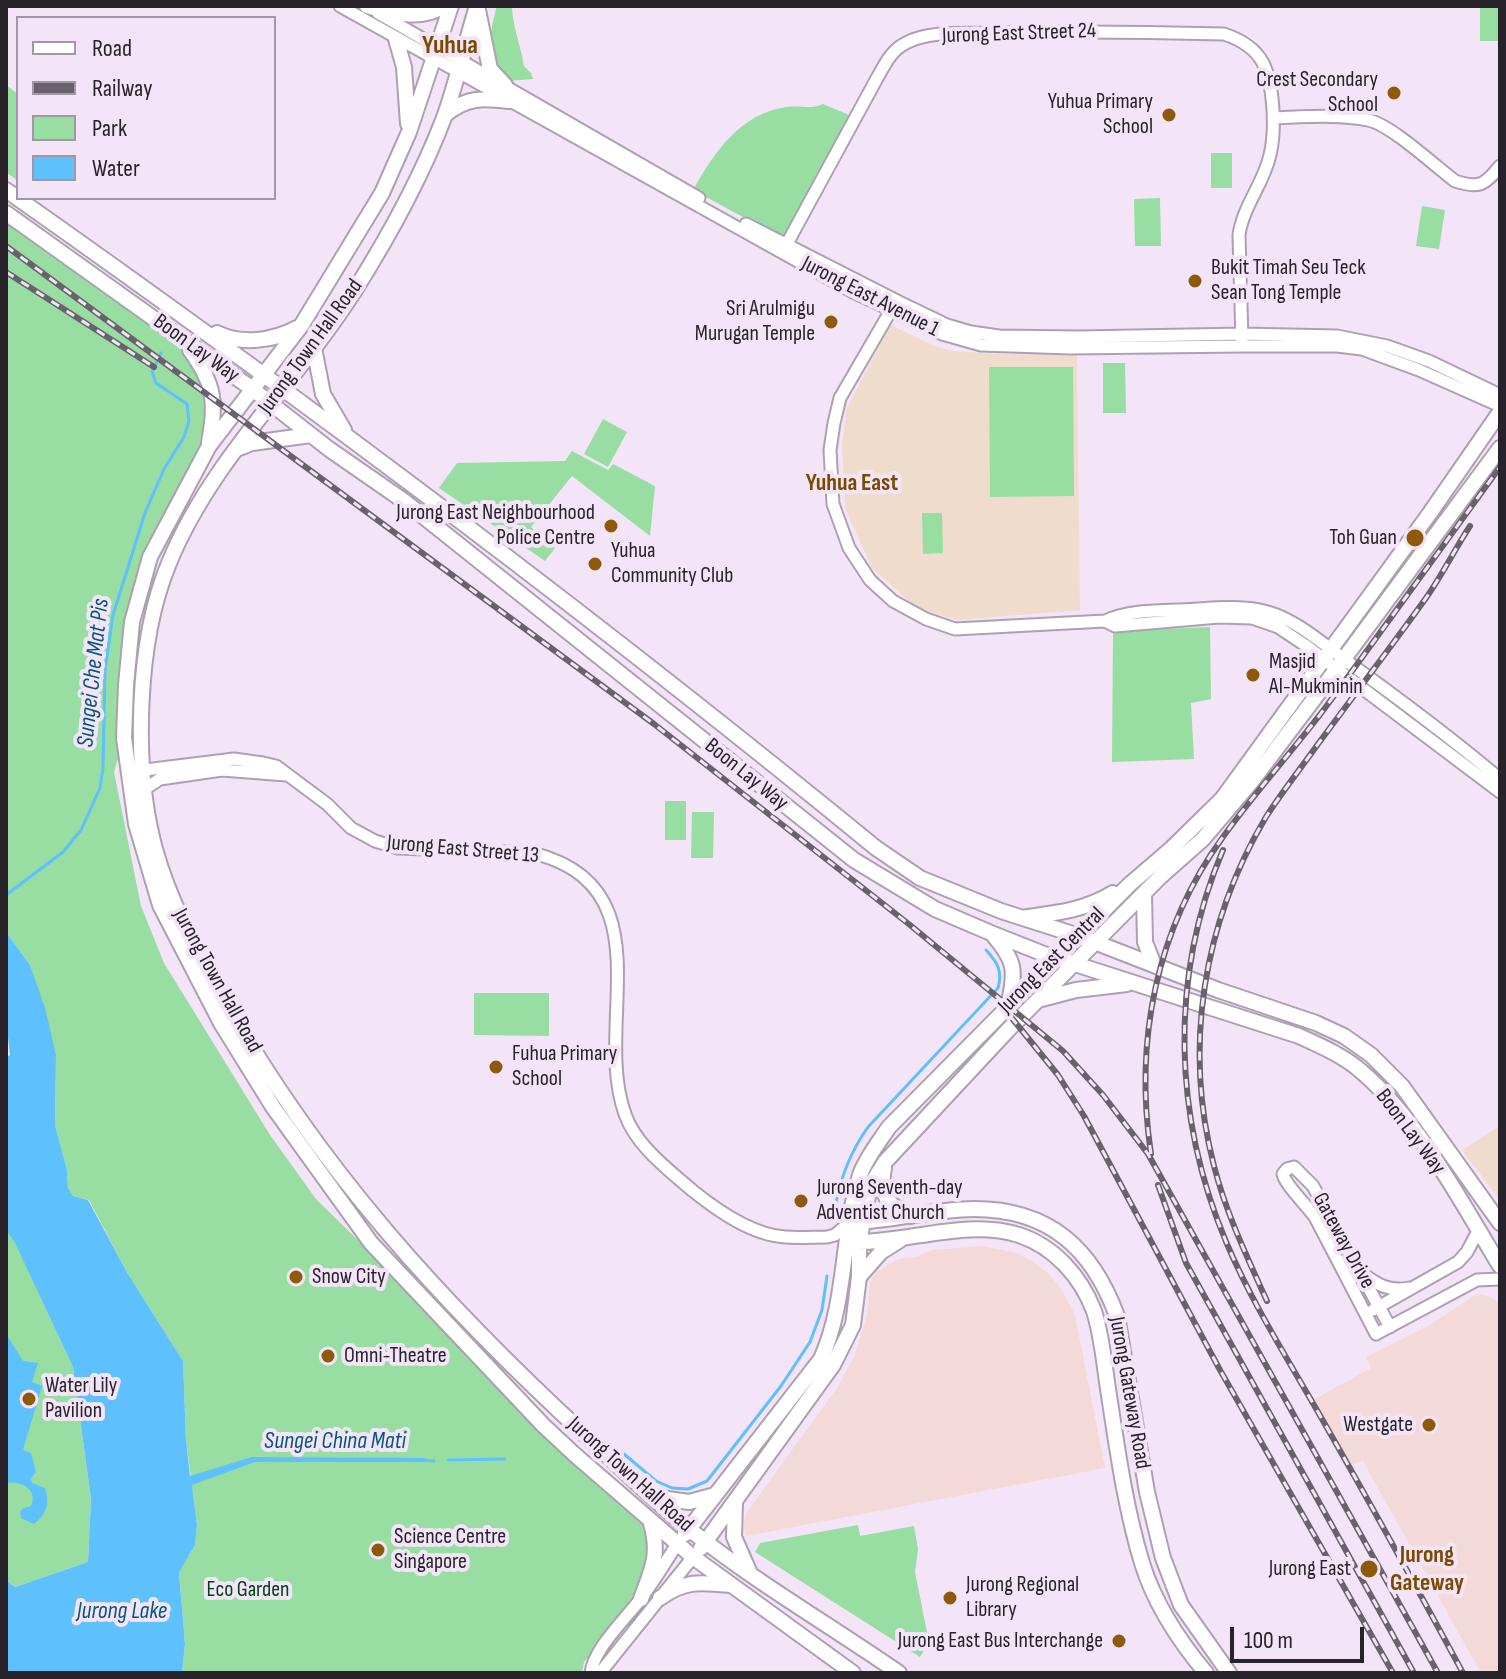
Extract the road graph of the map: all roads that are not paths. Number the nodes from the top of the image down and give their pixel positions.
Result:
1 (340, 6) edge
2 (367, 6) edge
3 (444, 6) edge
4 (451, 6) edge
5 (477, 6) edge
6 (396, 39) junction
7 (436, 54) junction
8 (459, 66) junction
9 (505, 85) junction
10 (509, 101) junction
11 (445, 114) junction
12 (1273, 118) junction
13 (409, 132) junction
14 (1500, 166) edge
15 (20, 200) edge
16 (6, 213) edge
17 (784, 249) junction
18 (894, 306) junction
19 (188, 319) junction
20 (301, 326) junction
21 (183, 339) junction
22 (1242, 340) junction
23 (314, 348) junction
24 (264, 373) junction
25 (251, 388) junction
26 (282, 388) junction
27 (1500, 395) edge
28 (271, 403) junction
29 (1500, 409) edge
30 (311, 435) junction
31 (348, 437) junction
32 (209, 446) junction
33 (1500, 448) edge
34 (237, 449) junction
35 (1327, 654) junction
36 (1340, 665) junction
37 (145, 770) junction
38 (286, 775) junction
39 (1500, 779) edge
40 (130, 786) junction
41 (146, 788) junction
42 (1500, 792) edge
43 (1129, 885) junction
44 (1144, 894) junction
45 (1022, 918) junction
46 (991, 933) junction
47 (1079, 936) junction
48 (1095, 942) junction
49 (196, 948) junction
50 (1056, 957) junction
51 (1074, 964) junction
52 (1154, 965) junction
53 (191, 967) junction
54 (1134, 983) junction
55 (1037, 1001) junction
56 (1009, 1002) junction
57 (885, 1162) junction
58 (328, 1174) junction
59 (911, 1216) junction
60 (856, 1222) junction
61 (1500, 1223) edge
62 (1478, 1231) junction
63 (1061, 1234) junction
64 (902, 1239) junction
65 (846, 1240) junction
66 (1050, 1251) junction
67 (1500, 1266) edge
68 (1362, 1273) junction
69 (859, 1277) junction
70 (1500, 1279) edge
71 (1418, 1287) junction
72 (1379, 1308) junction
73 (1365, 1314) junction
74 (1390, 1327) junction
75 (715, 1495) junction
76 (653, 1497) junction
77 (735, 1501) junction
78 (650, 1521) junction
79 (689, 1529) junction
80 (706, 1542) junction
81 (677, 1544) junction
82 (693, 1557) junction
83 (751, 1575) junction
84 (731, 1585) junction
85 (660, 1598) junction
86 (641, 1599) junction
87 (591, 1673) edge
88 (600, 1673) edge
89 (853, 1673) edge
90 (899, 1673) edge
91 (1206, 1673) edge
92 (1229, 1673) edge

1 - 6 street, Jurong East Avenue 1
2 - 3 main road
2 - 7 street, Jurong East Avenue 1
4 - 7 main road, Jurong Town Hall Road
5 - 8 main road, Jurong Town Hall Road
5 - 9 main road
6 - 7 street, Jurong East Avenue 1
6 - 13 main road
7 - 8 street, Jurong East Avenue 1
7 - 13 main road, Jurong Town Hall Road
8 - 9 street, Jurong East Avenue 1
8 - 10 street, Jurong East Avenue 1
8 - 11 main road, Jurong Town Hall Road
9 - 17 street, Jurong East Avenue 1
10 - 11 main road
10 - 17 street, Jurong East Avenue 1
11 - 23 main road, Jurong Town Hall Road
12 - 14 street
12 - 17 street, Jurong East Street 24
12 - 22 street, Jurong East Street 24
13 - 20 main road, Jurong Town Hall Road
15 - 19 main road, Boon Lay Way
16 - 21 main road, Boon Lay Way
17 - 18 street, Jurong East Avenue 1
18 - 22 street, Jurong East Avenue 1
18 - 35 street
19 - 20 main road
19 - 24 main road, Boon Lay Way
20 - 24 main road, Jurong Town Hall Road
21 - 25 main road, Boon Lay Way
21 - 32 main road
22 - 27 street, Jurong East Avenue 1
22 - 29 street, Jurong East Avenue 1
23 - 26 main road, Jurong Town Hall Road
23 - 31 main road
24 - 25 main road, Jurong Town Hall Road
24 - 26 main road, Boon Lay Way
25 - 28 main road, Boon Lay Way
25 - 32 main road, Jurong Town Hall Road
26 - 28 main road, Jurong Town Hall Road
26 - 31 main road, Boon Lay Way
28 - 30 main road, Boon Lay Way
28 - 34 main road, Jurong Town Hall Road
29 - 35 main road, Jurong East Central
30 - 34 main road
30 - 46 main road, Boon Lay Way
31 - 45 main road, Boon Lay Way
32 - 40 main road, Jurong Town Hall Road
33 - 36 main road, Jurong East Central
34 - 37 main road, Jurong Town Hall Road
35 - 36 street
35 - 43 main road, Jurong East Central
36 - 39 street
36 - 42 street
36 - 44 main road, Jurong East Central
37 - 38 street, Jurong East Street 13
37 - 40 main road
37 - 41 main road, Jurong Town Hall Road
38 - 41 street
38 - 65 street, Jurong East Street 13
40 - 53 main road, Jurong Town Hall Road
41 - 49 main road, Jurong Town Hall Road
43 - 45 main road
43 - 47 main road, Jurong East Central
44 - 48 main road, Jurong East Central
44 - 52 main road
45 - 47 main road, Boon Lay Way
46 - 50 main road, Boon Lay Way
46 - 56 main road
47 - 48 main road, Boon Lay Way
47 - 50 main road, Jurong East Central
48 - 51 main road, Jurong East Central
48 - 52 main road, Boon Lay Way
49 - 53 main road
49 - 58 main road, Jurong Town Hall Road
50 - 51 main road, Boon Lay Way
50 - 56 main road, Jurong East Central
51 - 54 main road, Boon Lay Way
51 - 55 main road, Jurong East Central
52 - 61 main road, Boon Lay Way
53 - 58 main road, Jurong Town Hall Road
54 - 55 main road
54 - 62 main road, Boon Lay Way
55 - 57 main road, Jurong East Central
56 - 60 main road, Jurong East Central
57 - 59 main road
57 - 60 main road, Jurong East Central
58 - 76 main road, Jurong Town Hall Road
58 - 78 main road, Jurong Town Hall Road
59 - 60 main road, Jurong Gateway Road
59 - 63 main road, Jurong Gateway Road
60 - 65 main road, Jurong East Central
62 - 67 main road, Boon Lay Way
62 - 71 street, Gateway Drive
63 - 66 street
63 - 92 main road, Jurong Gateway Road
64 - 65 main road
64 - 66 main road
64 - 69 main road
65 - 69 main road, Jurong East Central
65 - 75 main road, Jurong East Central
66 - 91 main road, Jurong Gateway Road
68 - 71 street
68 - 72 street, Gateway Drive
68 - 73 street, Gateway Drive
69 - 77 main road, Jurong East Central
70 - 74 street
71 - 72 street, Gateway Drive
72 - 73 street, Gateway Drive
72 - 74 street, Gateway Drive
73 - 74 street, Gateway Drive
75 - 76 main road
75 - 79 main road, Jurong East Central
76 - 79 main road, Jurong Town Hall Road
77 - 80 main road, Jurong East Central
77 - 83 main road
78 - 81 main road, Jurong Town Hall Road
78 - 86 main road
79 - 80 main road, Jurong Town Hall Road
79 - 81 main road, Jurong East Central
80 - 82 main road, Jurong East Central
80 - 83 main road, Jurong Town Hall Road
81 - 82 main road, Jurong Town Hall Road
81 - 86 street
82 - 84 main road, Jurong Town Hall Road
82 - 85 street
83 - 90 main road, Jurong Town Hall Road
84 - 85 main road
84 - 89 main road, Jurong Town Hall Road
85 - 88 street
86 - 87 street

